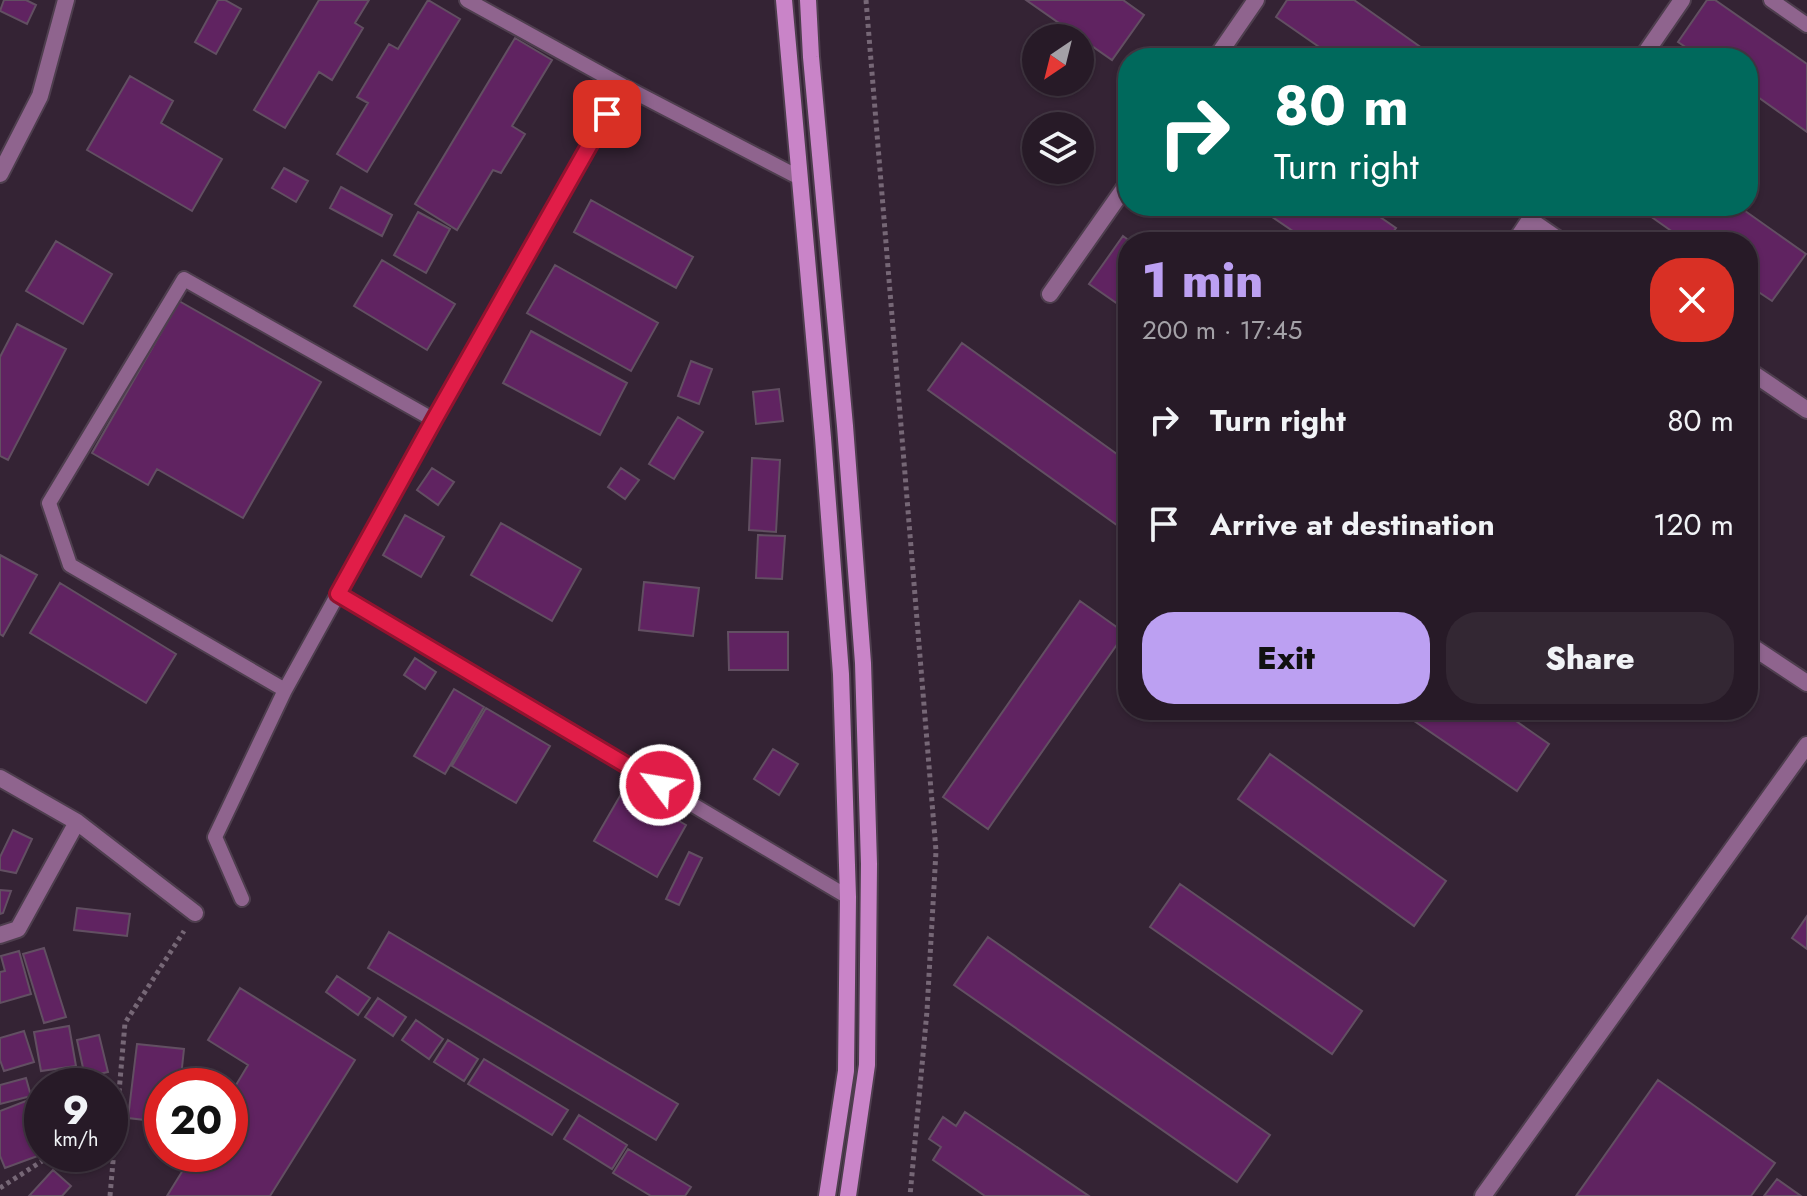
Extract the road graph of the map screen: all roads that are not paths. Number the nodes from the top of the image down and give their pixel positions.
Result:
1 (66, 0) edge
2 (467, 0) edge
3 (784, 0) edge
4 (808, 0) edge
5 (1256, 0) edge
6 (1682, 0) edge
7 (1771, 0) edge
8 (1807, 25) edge
9 (1223, 48) edge
10 (1649, 48) edge
11 (623, 86) junction
12 (0, 174) edge
13 (800, 178) junction
14 (1118, 197) edge
15 (1538, 216) edge
16 (1553, 232) edge
17 (1050, 294) dead end
18 (1758, 377) edge
19 (1807, 410) edge
20 (434, 420) junction
21 (338, 594) junction
22 (1758, 651) edge
23 (1807, 683) edge
24 (285, 690) junction
25 (1807, 745) edge
26 (0, 778) edge
27 (77, 822) junction
28 (848, 897) junction
29 (242, 899) dead end
30 (195, 913) road end
31 (0, 935) edge
32 (827, 1196) edge
33 (848, 1196) edge
34 (1483, 1196) edge

1 - 12 street
2 - 11 lane
3 - 13 main road
4 - 33 main road
5 - 9 street
6 - 10 street
7 - 8 lane
11 - 13 lane
11 - 20 lane
13 - 28 main road
14 - 17 street
15 - 16 street
18 - 19 street
20 - 21 lane
20 - 24 lane
21 - 24 lane
21 - 28 lane
22 - 23 street
24 - 29 lane
25 - 34 street
26 - 27 street
27 - 30 street
27 - 31 street
28 - 32 main road

